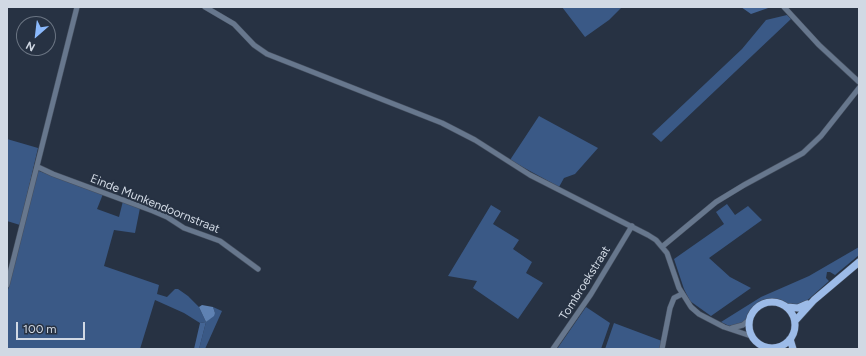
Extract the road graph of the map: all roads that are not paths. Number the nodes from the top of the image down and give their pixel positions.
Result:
1 (78, 7) edge
2 (205, 7) edge
3 (784, 7) edge
4 (859, 82) edge
5 (859, 88) edge
6 (38, 166) junction
7 (632, 226) junction
8 (663, 246) junction
9 (859, 262) edge
10 (258, 269) dead end
11 (7, 285) edge
12 (682, 294) junction
13 (814, 300) junction
14 (787, 307) junction
15 (749, 320) junction
16 (795, 321) junction
17 (729, 329) junction
18 (751, 336) junction
19 (790, 339) junction
20 (766, 348) edge
21 (777, 348) edge
22 (553, 349) edge
23 (662, 349) edge
24 (793, 349) edge

1 - 6 street
2 - 7 street
3 - 4 street
5 - 8 street
6 - 10 street, Einde Munkendoornstraat
6 - 11 street
7 - 8 street
7 - 22 street, Tombroekstraat
8 - 12 street
9 - 13 main road
12 - 17 street
12 - 23 street
13 - 14 main road
13 - 16 main road
14 - 15 main road
14 - 16 main road
15 - 17 street
15 - 18 main road
16 - 19 main road
17 - 18 street
18 - 20 main road
19 - 21 main road
19 - 24 main road
20 - 21 main road

